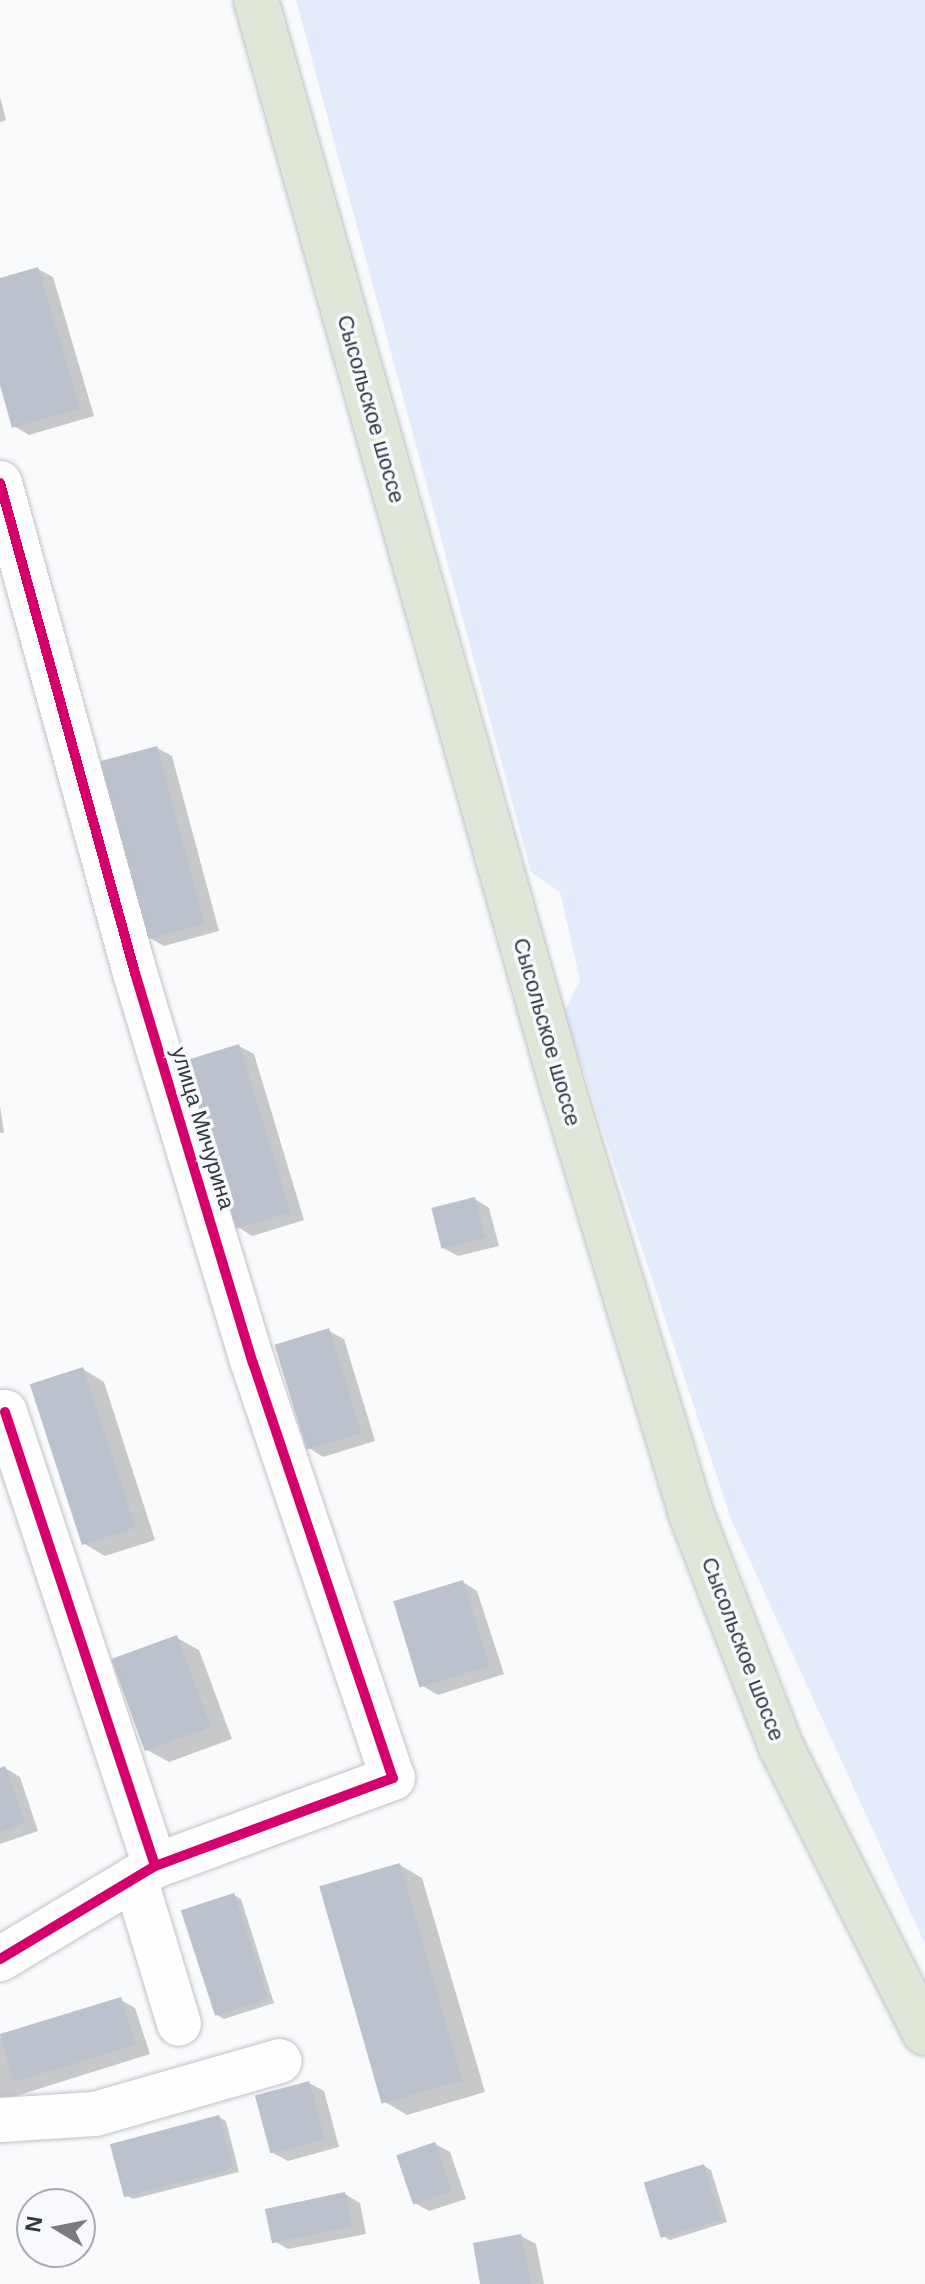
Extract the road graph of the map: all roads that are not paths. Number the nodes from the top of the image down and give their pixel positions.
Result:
1 (256, 0) edge
2 (0, 483) edge
3 (5, 1412) dead end
4 (145, 1872) junction
5 (0, 1959) edge
6 (179, 2024) dead end
7 (925, 2033) edge
8 (280, 2061) dead end
9 (0, 2120) edge

1 - 7 highway, Сысольское шоссе
2 - 4 street, улица Мичурина
3 - 4 street
4 - 5 street
4 - 6 street
8 - 9 street

